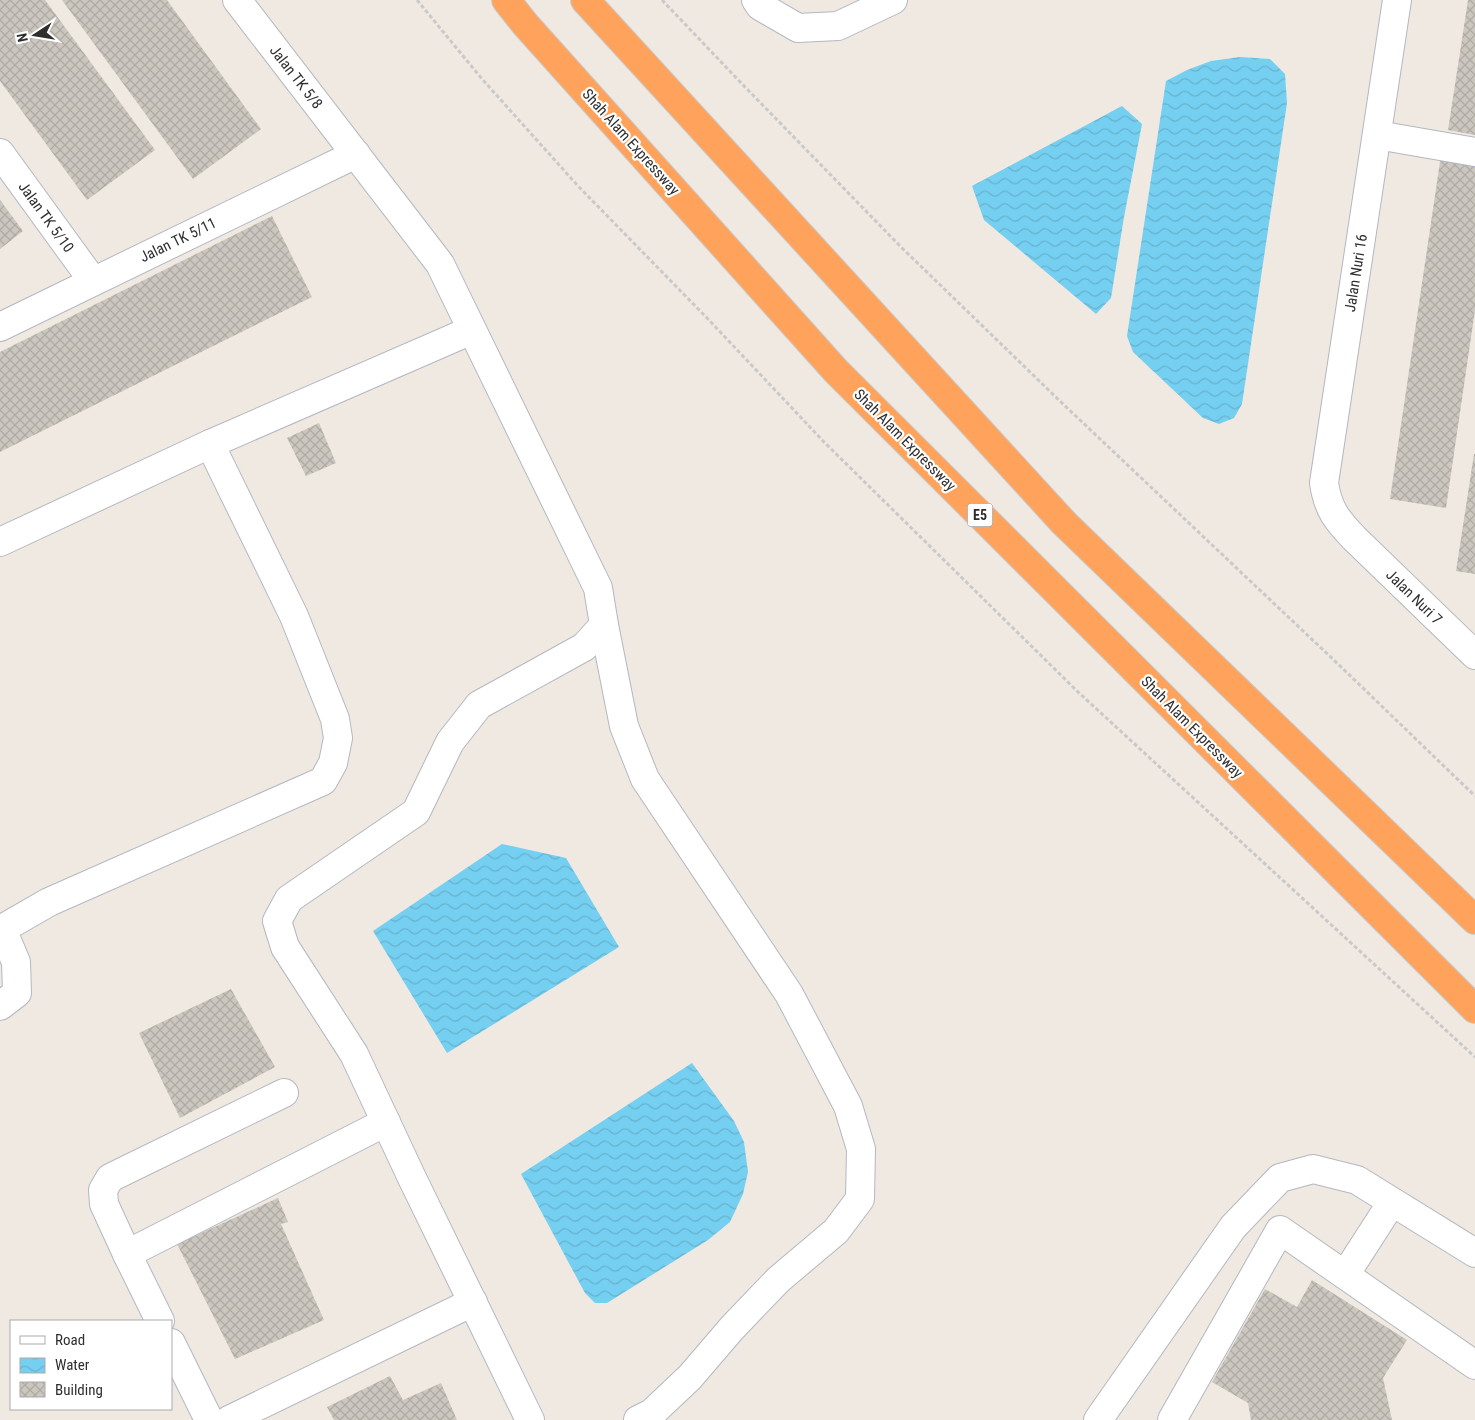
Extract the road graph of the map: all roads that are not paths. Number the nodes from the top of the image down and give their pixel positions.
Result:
1 (236, 0) edge
2 (506, 0) edge
3 (585, 0) edge
4 (756, 0) edge
5 (893, 0) edge
6 (1397, 0) edge
7 (1377, 135) junction
8 (1475, 152) edge
9 (0, 153) edge
10 (356, 154) junction
11 (93, 281) junction
12 (0, 327) edge
13 (472, 330) junction
14 (210, 444) junction
15 (1354, 538) joint
16 (0, 542) edge
17 (604, 625) junction
18 (1475, 655) edge
19 (1475, 920) edge
20 (1, 927) edge
21 (0, 1006) edge
22 (1475, 1009) edge
23 (284, 1093) dead end
24 (386, 1122) junction
25 (1392, 1202) junction
26 (1475, 1253) edge
27 (128, 1254) junction
28 (1345, 1275) junction
29 (473, 1302) junction
30 (160, 1320) edge
31 (172, 1345) edge
32 (1475, 1365) edge
33 (209, 1420) edge
34 (229, 1420) edge
35 (530, 1420) edge
36 (638, 1420) edge
37 (1098, 1420) edge
38 (1172, 1420) edge

1 - 10 street, Jalan TK 5/8
2 - 22 highway, Shah Alam Expressway / E5
3 - 19 highway
4 - 5 street
6 - 7 street, Jalan Nuri 16
7 - 8 street
7 - 15 street, Jalan Nuri 16
9 - 11 street, Jalan TK 5/10
10 - 11 street, Jalan TK 5/11
10 - 13 street, Jalan TK 5/8
11 - 12 street, Jalan TK 5/11
13 - 14 street
13 - 17 street, Jalan TK 5/8
14 - 16 street
14 - 20 street
15 - 18 street, Jalan Nuri 7
17 - 24 street
17 - 36 street, Jalan TK 5/8
20 - 21 street
23 - 27 street
24 - 27 street
24 - 29 street
25 - 26 street
25 - 28 street
25 - 37 street
27 - 30 street
28 - 32 street
28 - 38 street
29 - 34 street
29 - 35 street
31 - 33 street

